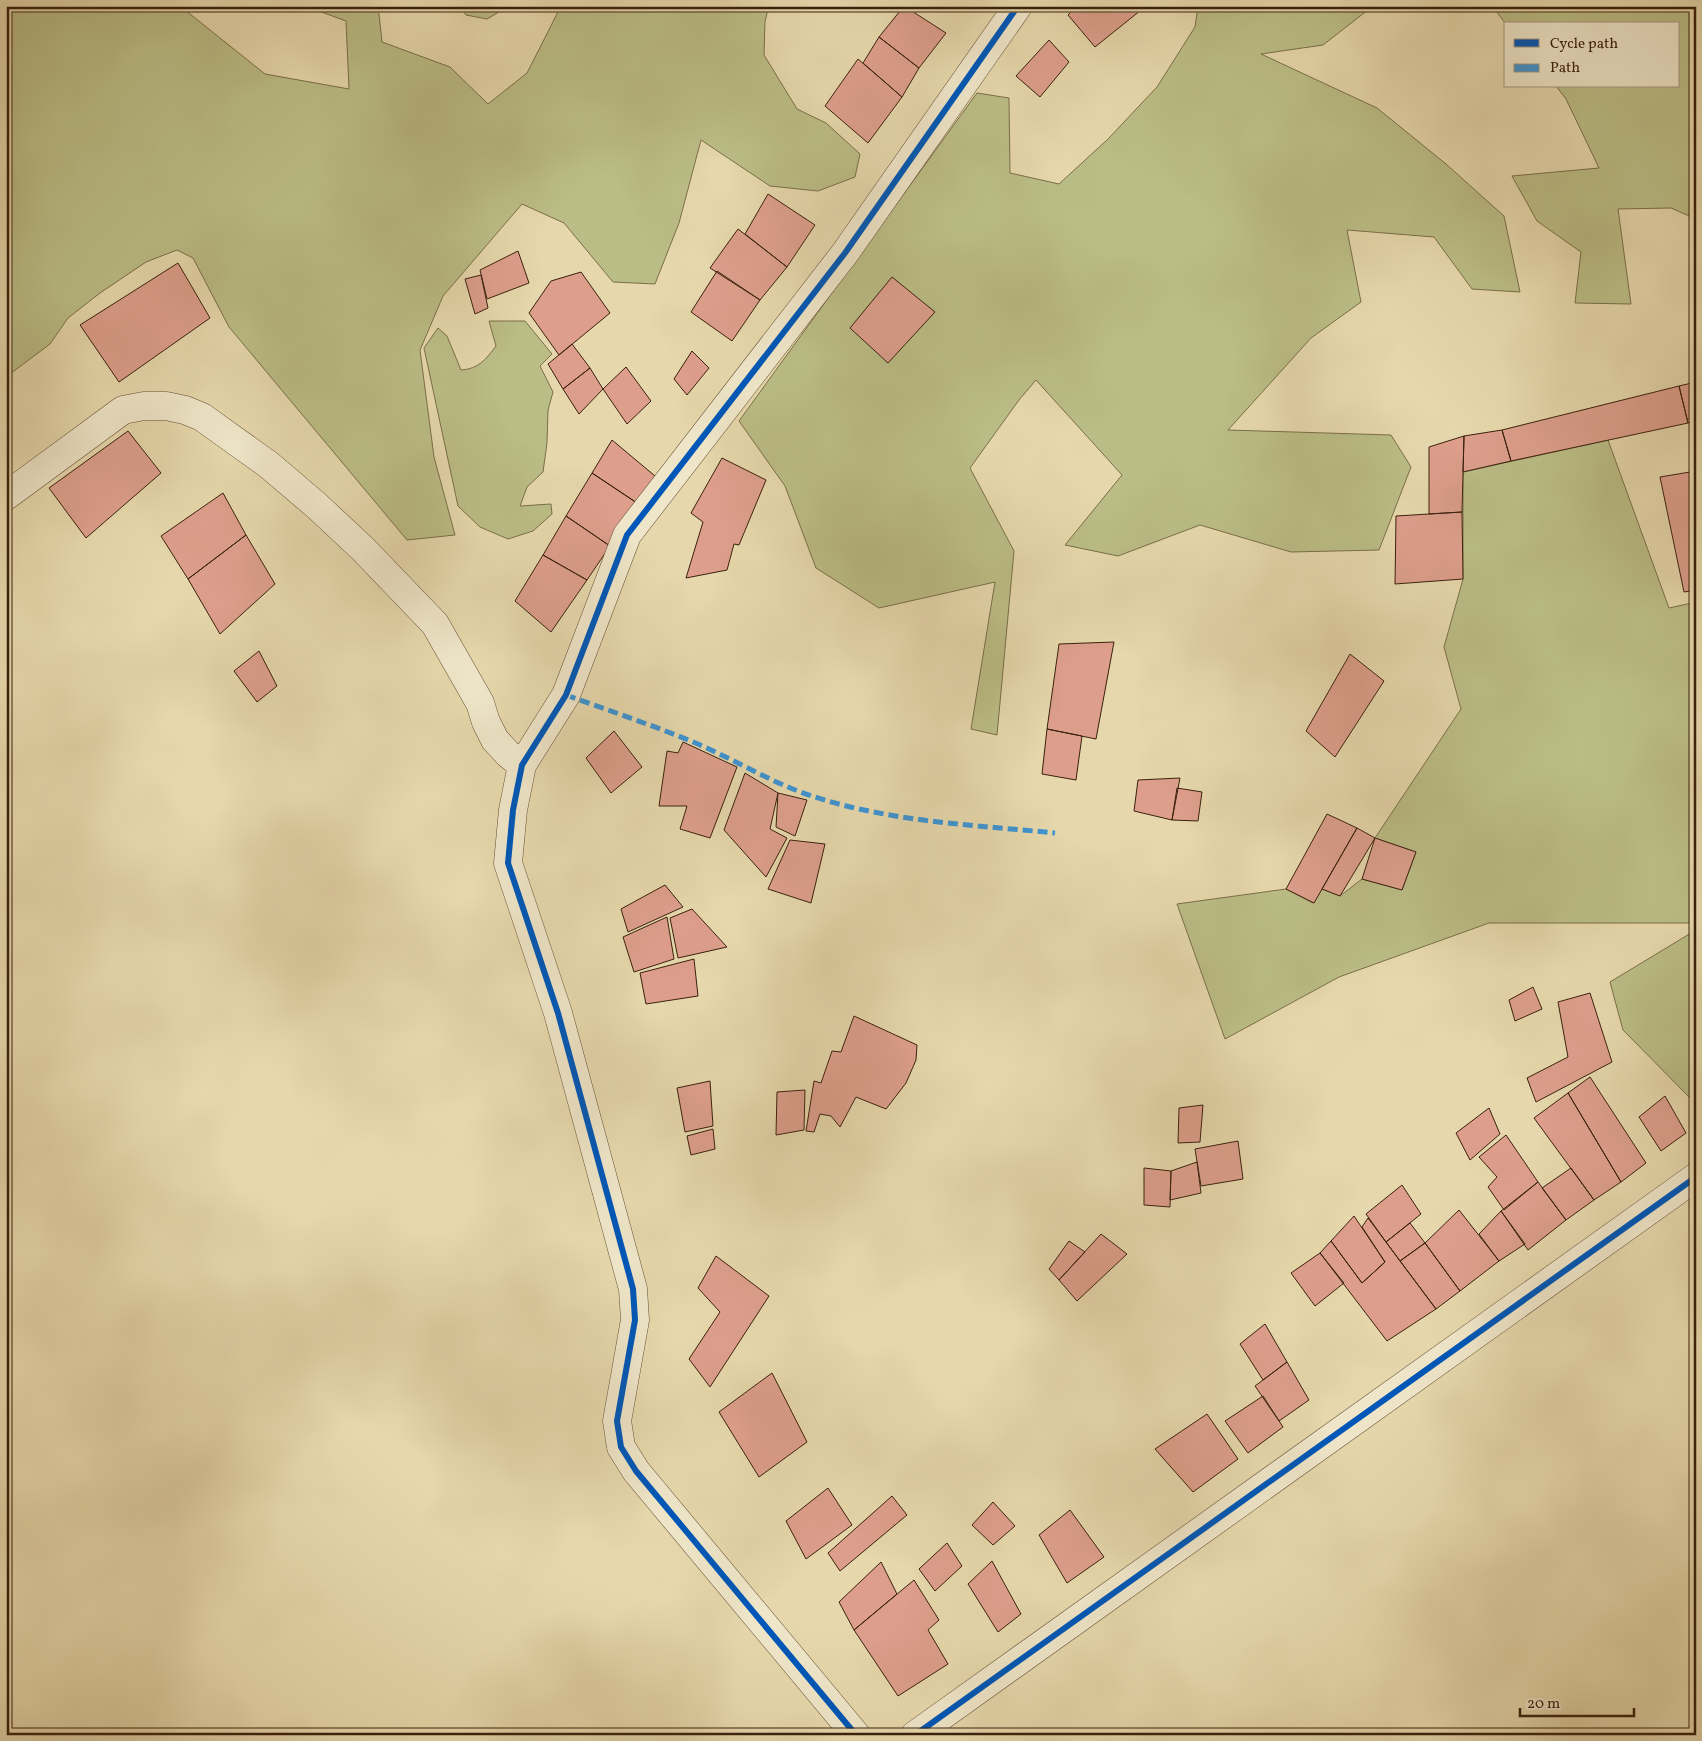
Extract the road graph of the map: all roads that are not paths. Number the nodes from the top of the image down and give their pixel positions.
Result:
1 (1018, 6) edge
2 (6, 496) edge
3 (522, 765) junction
4 (1696, 1177) edge
5 (856, 1735) edge
6 (915, 1735) edge

1 - 3 street
2 - 3 street
3 - 5 street
4 - 6 street

